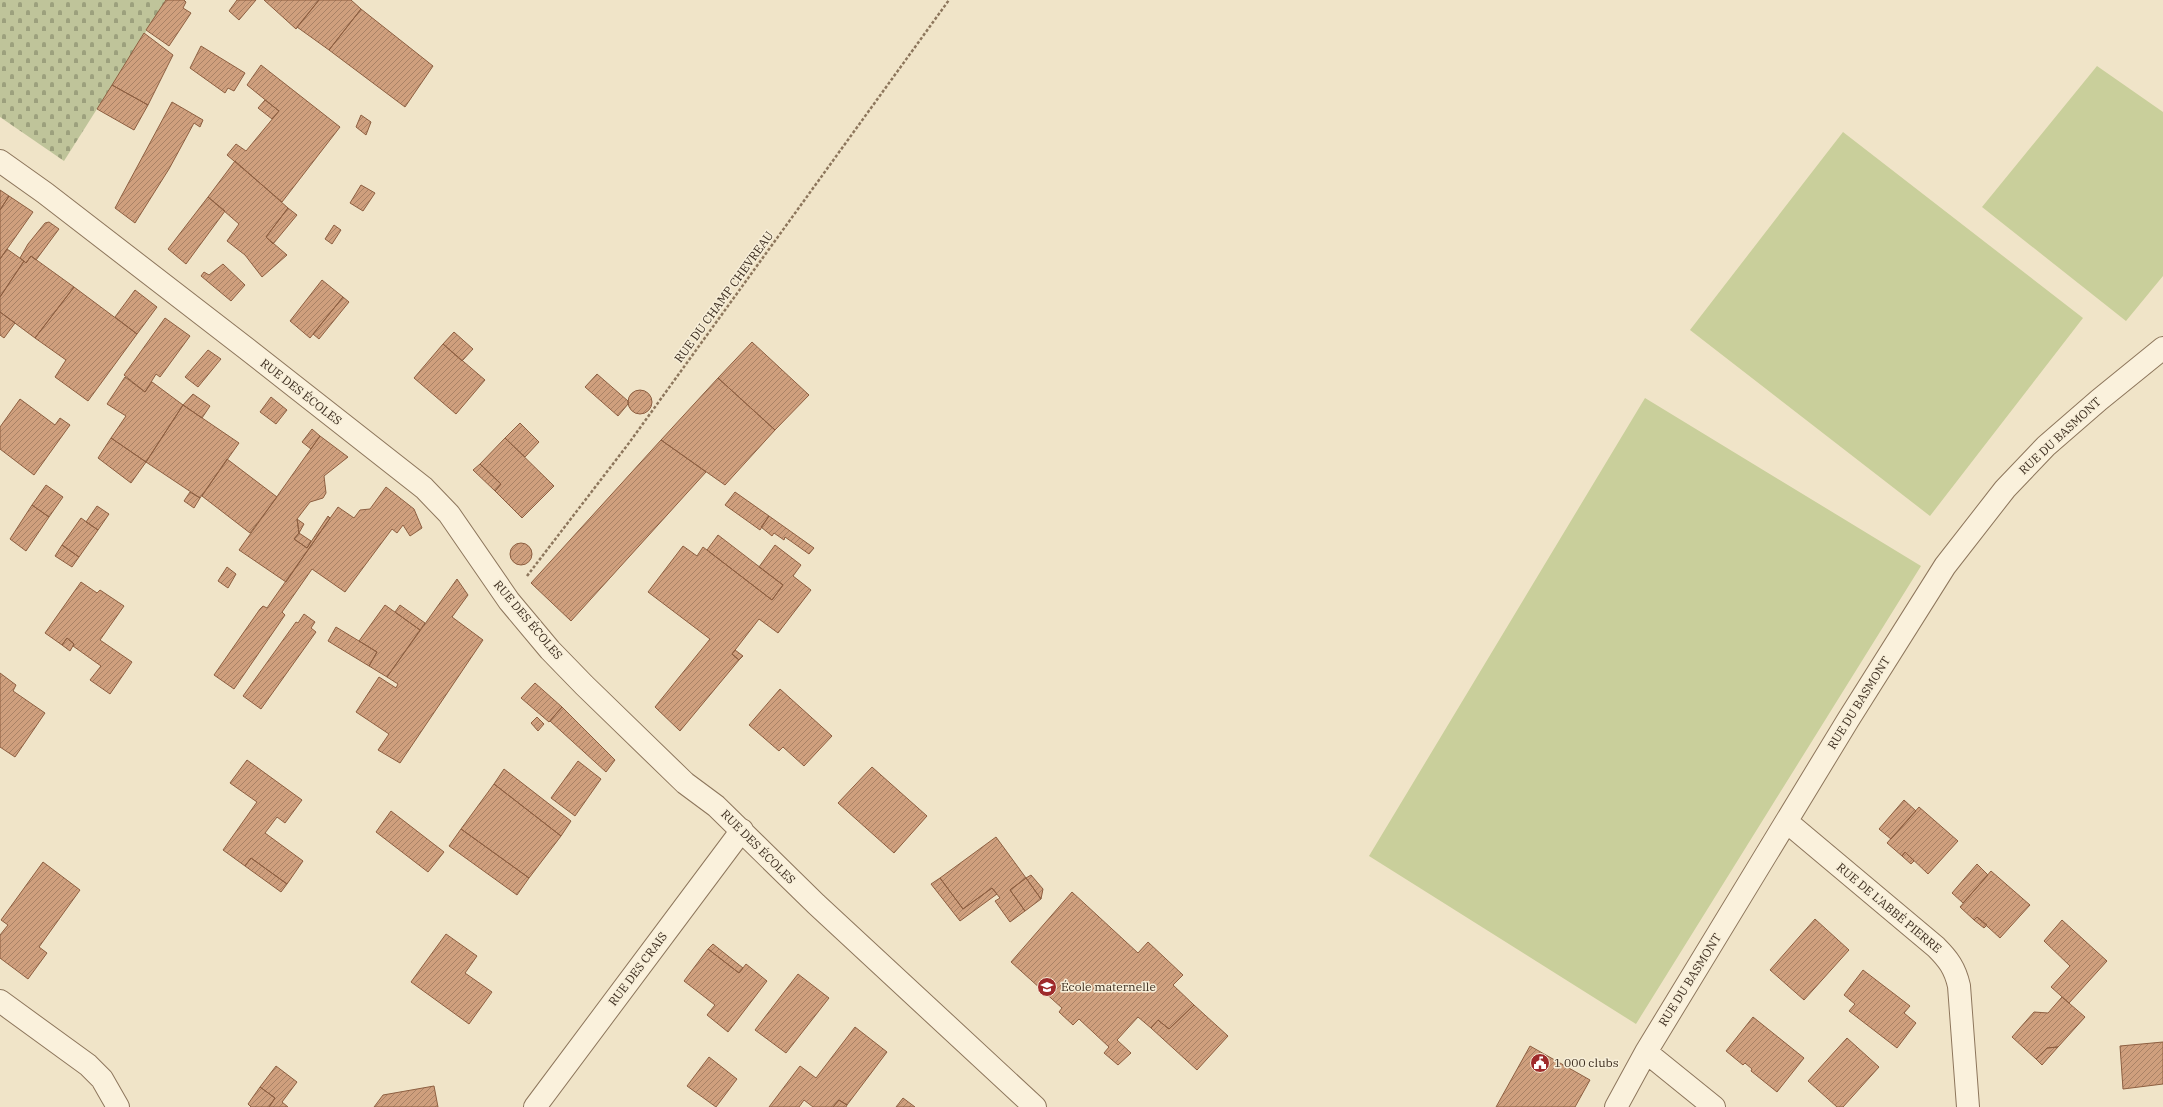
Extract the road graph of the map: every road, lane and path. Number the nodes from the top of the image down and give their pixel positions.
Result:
1 (949, 0) edge
2 (0, 161) edge
3 (2163, 348) edge
4 (509, 601) junction
5 (1787, 822) junction
6 (742, 830) junction
7 (0, 1001) edge
8 (1646, 1052) junction
9 (118, 1107) edge
10 (535, 1107) edge
11 (1035, 1107) edge
12 (1616, 1107) edge
13 (1714, 1107) edge
14 (1968, 1107) edge

1 - 4 path, RUE DU CHAMP CHEVREAU
2 - 4 street, RUE DES ÉCOLES
3 - 5 street, RUE DU BASMONT
4 - 6 street, RUE DES ÉCOLES
5 - 8 street, RUE DU BASMONT
5 - 14 street, RUE DE L'ABBÉ PIERRE
6 - 10 street, RUE DES CRAIS
6 - 11 street, RUE DES ÉCOLES
7 - 9 street
8 - 12 street, RUE DU BASMONT
8 - 13 street

